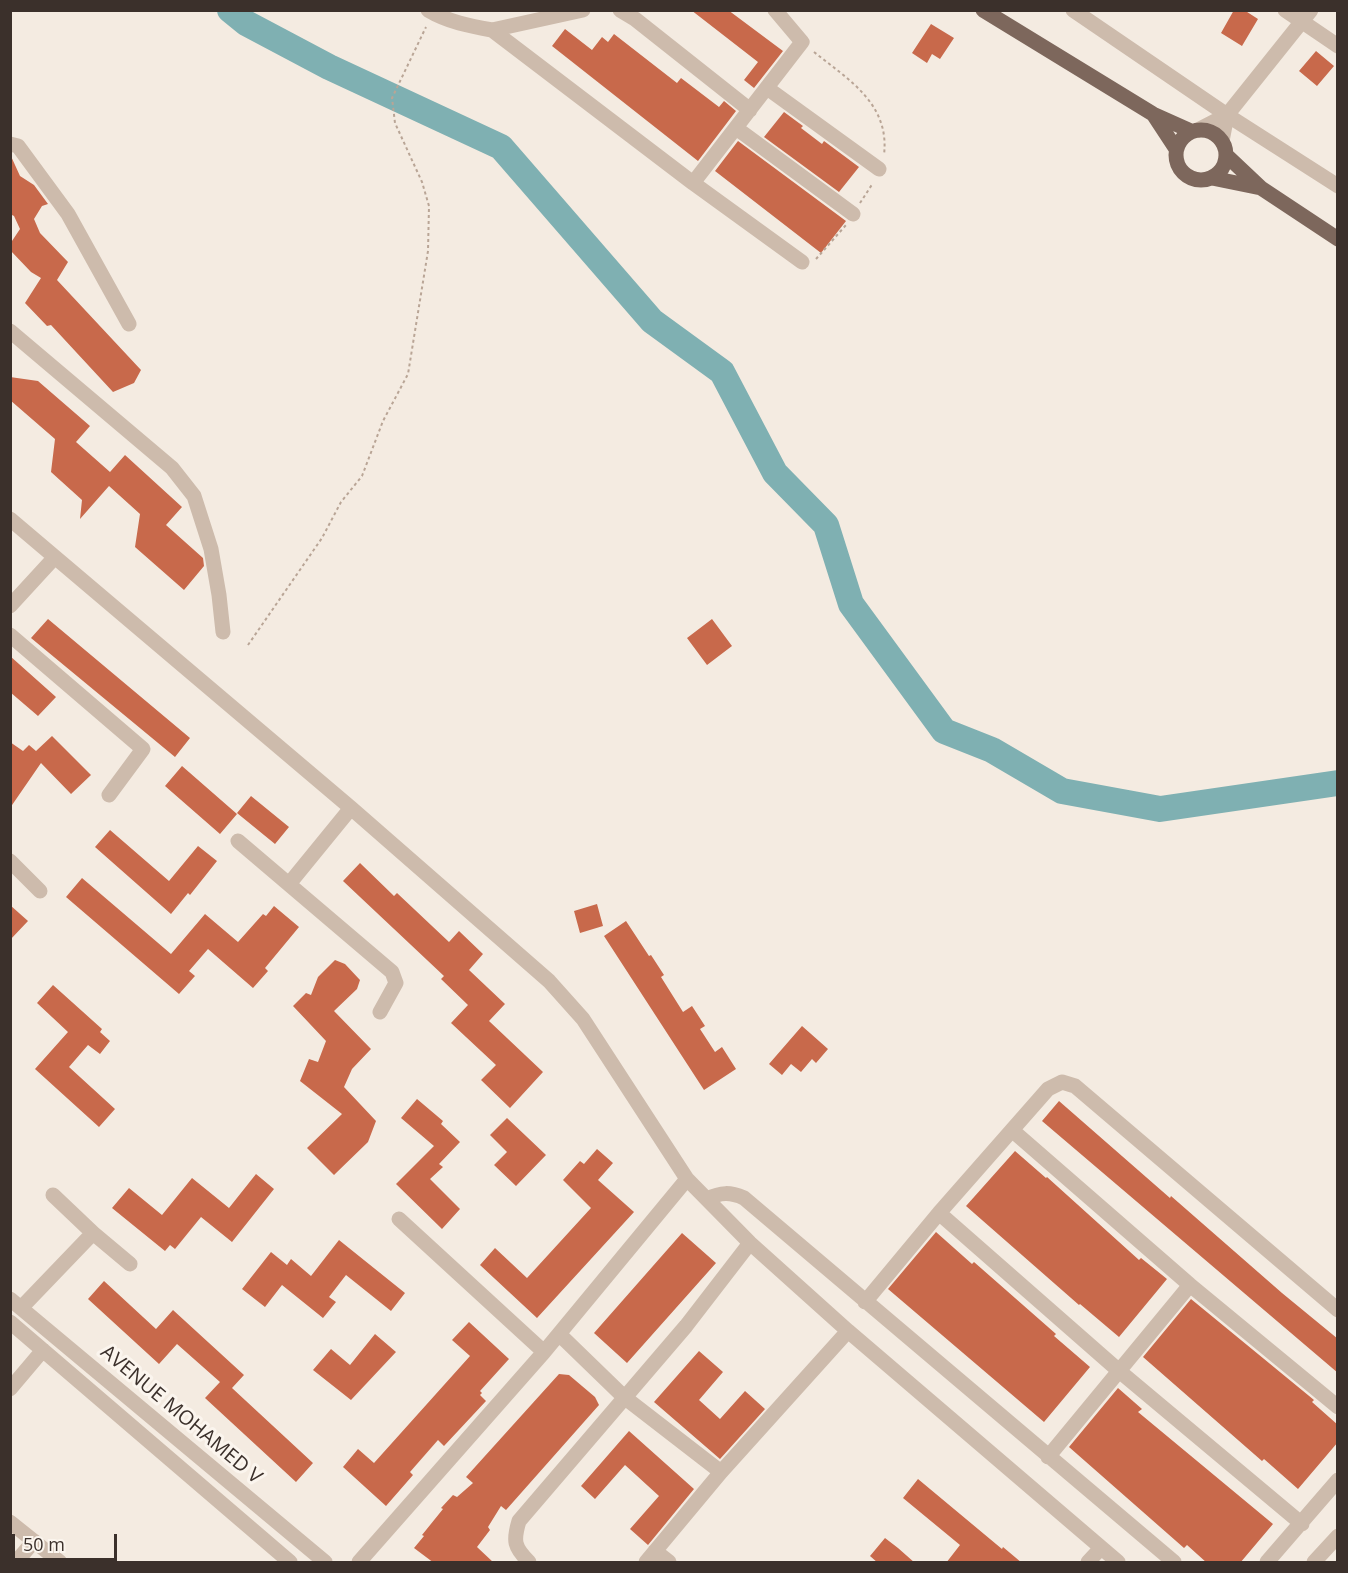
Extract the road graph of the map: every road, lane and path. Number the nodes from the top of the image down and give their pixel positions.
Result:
1 (583, 10) edge
2 (620, 10) edge
3 (775, 10) edge
4 (982, 10) edge
5 (1073, 10) edge
6 (1285, 10) edge
7 (431, 12) edge
8 (1306, 16) edge
9 (518, 17) edge
10 (492, 30) junction
11 (1338, 46) edge
12 (767, 88) junction
13 (750, 110) junction
14 (1153, 114) junction
15 (1227, 115) junction
16 (736, 128) junction
17 (1194, 131) junction
18 (10, 144) edge
19 (1224, 148) junction
20 (1176, 149) junction
21 (879, 169) dead end
22 (1212, 178) junction
23 (693, 183) junction
24 (1338, 186) edge
25 (1261, 188) junction
26 (853, 214) dead end
27 (1338, 239) edge
28 (802, 262) dead end
29 (129, 324) dead end
30 (10, 331) edge
31 (10, 519) edge
32 (55, 557) junction
33 (10, 606) edge
34 (223, 632) dead end
35 (10, 635) edge
36 (248, 645) dead end
37 (109, 795) dead end
38 (351, 808) junction
39 (238, 841) dead end
40 (10, 861) edge
41 (289, 884) junction
42 (40, 891) dead end
43 (380, 1012) dead end
44 (1013, 1131) junction
45 (687, 1179) junction
46 (53, 1195) dead end
47 (707, 1199) junction
48 (939, 1214) junction
49 (399, 1219) dead end
50 (93, 1233) junction
51 (750, 1243) junction
52 (130, 1264) dead end
53 (1190, 1285) junction
54 (865, 1302) junction
55 (16, 1303) edge
56 (1338, 1310) edge
57 (10, 1322) edge
58 (848, 1331) junction
59 (559, 1334) junction
60 (43, 1350) junction
61 (544, 1352) junction
62 (1118, 1370) junction
63 (10, 1389) edge
64 (624, 1397) junction
65 (1338, 1407) edge
66 (1047, 1457) junction
67 (721, 1472) junction
68 (1338, 1480) edge
69 (10, 1522) edge
70 (1302, 1524) junction
71 (34, 1541) junction
72 (1334, 1546) edge
73 (1101, 1548) junction
74 (651, 1557) edge
75 (16, 1563) edge
76 (60, 1563) edge
77 (290, 1563) edge
78 (324, 1563) edge
79 (359, 1563) edge
80 (529, 1563) edge
81 (669, 1563) edge
82 (1088, 1563) edge
83 (1118, 1563) edge
84 (1174, 1563) edge
85 (1267, 1563) edge
86 (1314, 1563) edge

1 - 9 street
2 - 13 street
3 - 12 street
4 - 14 main road
5 - 15 street
6 - 8 street
7 - 10 street
7 - 36 path
8 - 11 street
8 - 15 street
9 - 10 street
10 - 23 street
12 - 13 street
12 - 21 street
13 - 16 street
14 - 17 main road
14 - 20 main road
15 - 17 street
15 - 19 street
15 - 24 street
16 - 23 street
16 - 26 street
17 - 19 main road
17 - 20 main road
18 - 29 street
19 - 22 main road
19 - 25 main road
20 - 22 main road
22 - 25 main road
23 - 28 street
25 - 27 main road
30 - 34 street
31 - 32 street
32 - 33 street
32 - 38 street
35 - 37 street
38 - 41 street
38 - 45 street
39 - 41 street
40 - 42 street
41 - 43 street
44 - 48 street
44 - 53 street
44 - 56 street
45 - 47 street
45 - 59 street
46 - 50 street
47 - 51 street
47 - 54 street
48 - 54 street
48 - 62 street
49 - 61 street
50 - 52 street
50 - 55 street
51 - 58 street
51 - 64 street
53 - 62 street
53 - 65 street
54 - 66 street
55 - 78 street, AVENUE MOHAMED V
57 - 60 street, AVENUE MOHAMED V
58 - 67 street
58 - 73 street
59 - 61 street
59 - 64 street
60 - 63 street
60 - 77 street, AVENUE MOHAMED V
61 - 79 street
62 - 66 street
62 - 70 street
64 - 67 street
64 - 80 street
66 - 84 street
67 - 74 street
68 - 70 street
69 - 71 street
70 - 85 street
71 - 75 street
71 - 76 street
72 - 86 street
73 - 82 street
73 - 83 street
74 - 81 street

